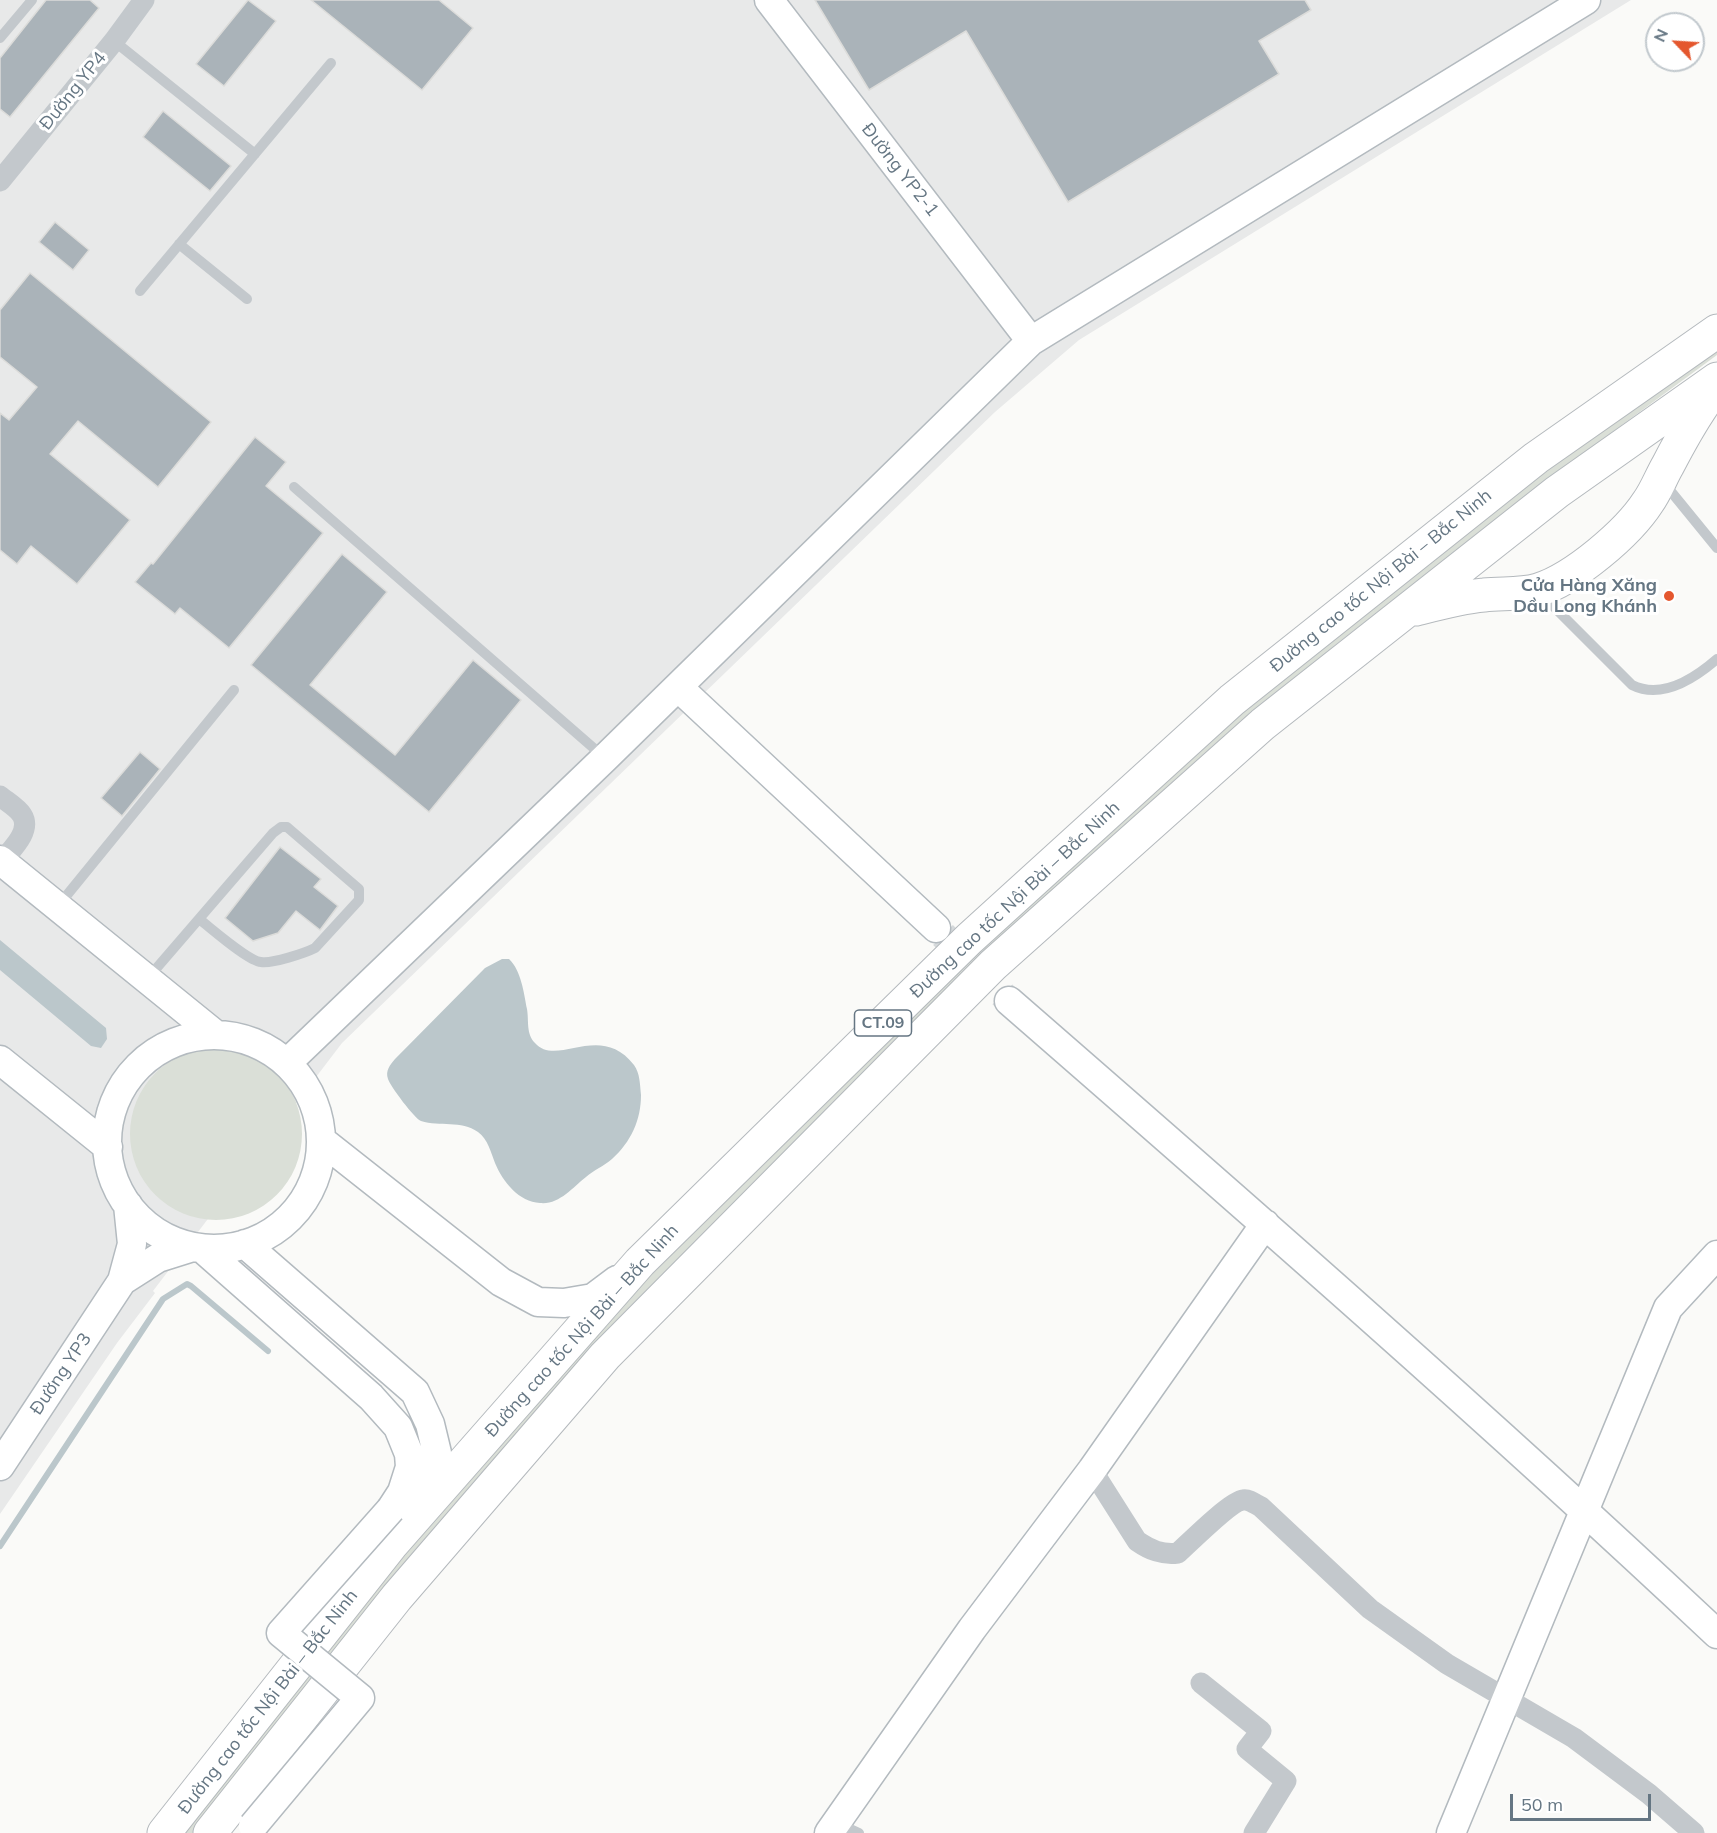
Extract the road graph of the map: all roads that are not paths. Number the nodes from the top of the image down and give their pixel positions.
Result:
1 (32, 0) edge
2 (144, 0) edge
3 (769, 0) edge
4 (1586, 0) edge
5 (0, 38) edge
6 (114, 41) junction
7 (331, 63) dead end
8 (255, 154) junction
9 (0, 181) edge
10 (179, 244) junction
11 (140, 291) dead end
12 (247, 298) dead end
13 (1717, 331) edge
14 (1031, 340) junction
15 (1717, 379) edge
16 (1717, 385) edge
17 (1661, 479) junction
18 (294, 487) dead end
19 (1717, 548) edge
20 (1538, 590) junction
21 (1403, 613) junction
22 (1717, 659) edge
23 (678, 687) junction
24 (234, 690) dead end
25 (605, 758) junction
26 (0, 796) edge
27 (1, 860) edge
28 (58, 907) junction
29 (199, 919) junction
30 (936, 928) tunnel mouth
31 (147, 978) junction
32 (1009, 1001) tunnel mouth
33 (216, 1035) junction
34 (0, 1060) edge
35 (286, 1063) junction
36 (321, 1140) junction
37 (108, 1148) junction
38 (128, 1205) junction
39 (1265, 1224) junction
40 (246, 1244) junction
41 (198, 1248) junction
42 (1717, 1255) edge
43 (640, 1262) junction
44 (122, 1281) junction
45 (0, 1466) edge
46 (1092, 1470) junction
47 (1585, 1510) junction
48 (392, 1544) junction
49 (1717, 1634) edge
50 (1201, 1683) dead end
51 (1507, 1698) junction
52 (250, 1829) edge
53 (842, 1830) edge
54 (164, 1833) edge
55 (210, 1833) edge
56 (1254, 1833) edge
57 (1451, 1833) edge
58 (1694, 1833) edge

1 - 5 lane
2 - 6 street, Đường YP4
3 - 14 street, Đường YP2-1
4 - 14 street
6 - 8 lane
6 - 9 street, Đường YP4
7 - 8 lane
8 - 10 lane
10 - 11 lane
10 - 12 lane
13 - 43 highway, Đường cao tốc Nội Bài – Bắc Ninh / CT.09
14 - 23 street
15 - 21 highway, Đường cao tốc Nội Bài – Bắc Ninh / CT.09
16 - 17 highway
17 - 19 lane
17 - 20 highway
18 - 25 lane
20 - 21 highway
20 - 22 lane
21 - 55 highway, Đường cao tốc Nội Bài – Bắc Ninh / CT.09
23 - 25 street
23 - 30 street
24 - 28 lane
25 - 35 street
26 - 27 street
27 - 28 street
28 - 31 street
29 - 29 lane
29 - 31 lane
31 - 33 street
32 - 39 street
33 - 35 street
33 - 37 street
34 - 37 street
35 - 36 street
36 - 40 street
36 - 43 street
37 - 38 street
38 - 41 street
38 - 44 street
39 - 46 street
39 - 47 street
40 - 41 street
40 - 48 street
41 - 44 street
41 - 52 street, bridge
42 - 47 street
43 - 48 highway, Đường cao tốc Nội Bài – Bắc Ninh / CT.09
44 - 45 street, Đường YP3
46 - 51 street
46 - 53 street
47 - 49 street
47 - 51 street
48 - 54 highway, Đường cao tốc Nội Bài – Bắc Ninh / CT.09
50 - 56 street
51 - 57 street
51 - 58 street

